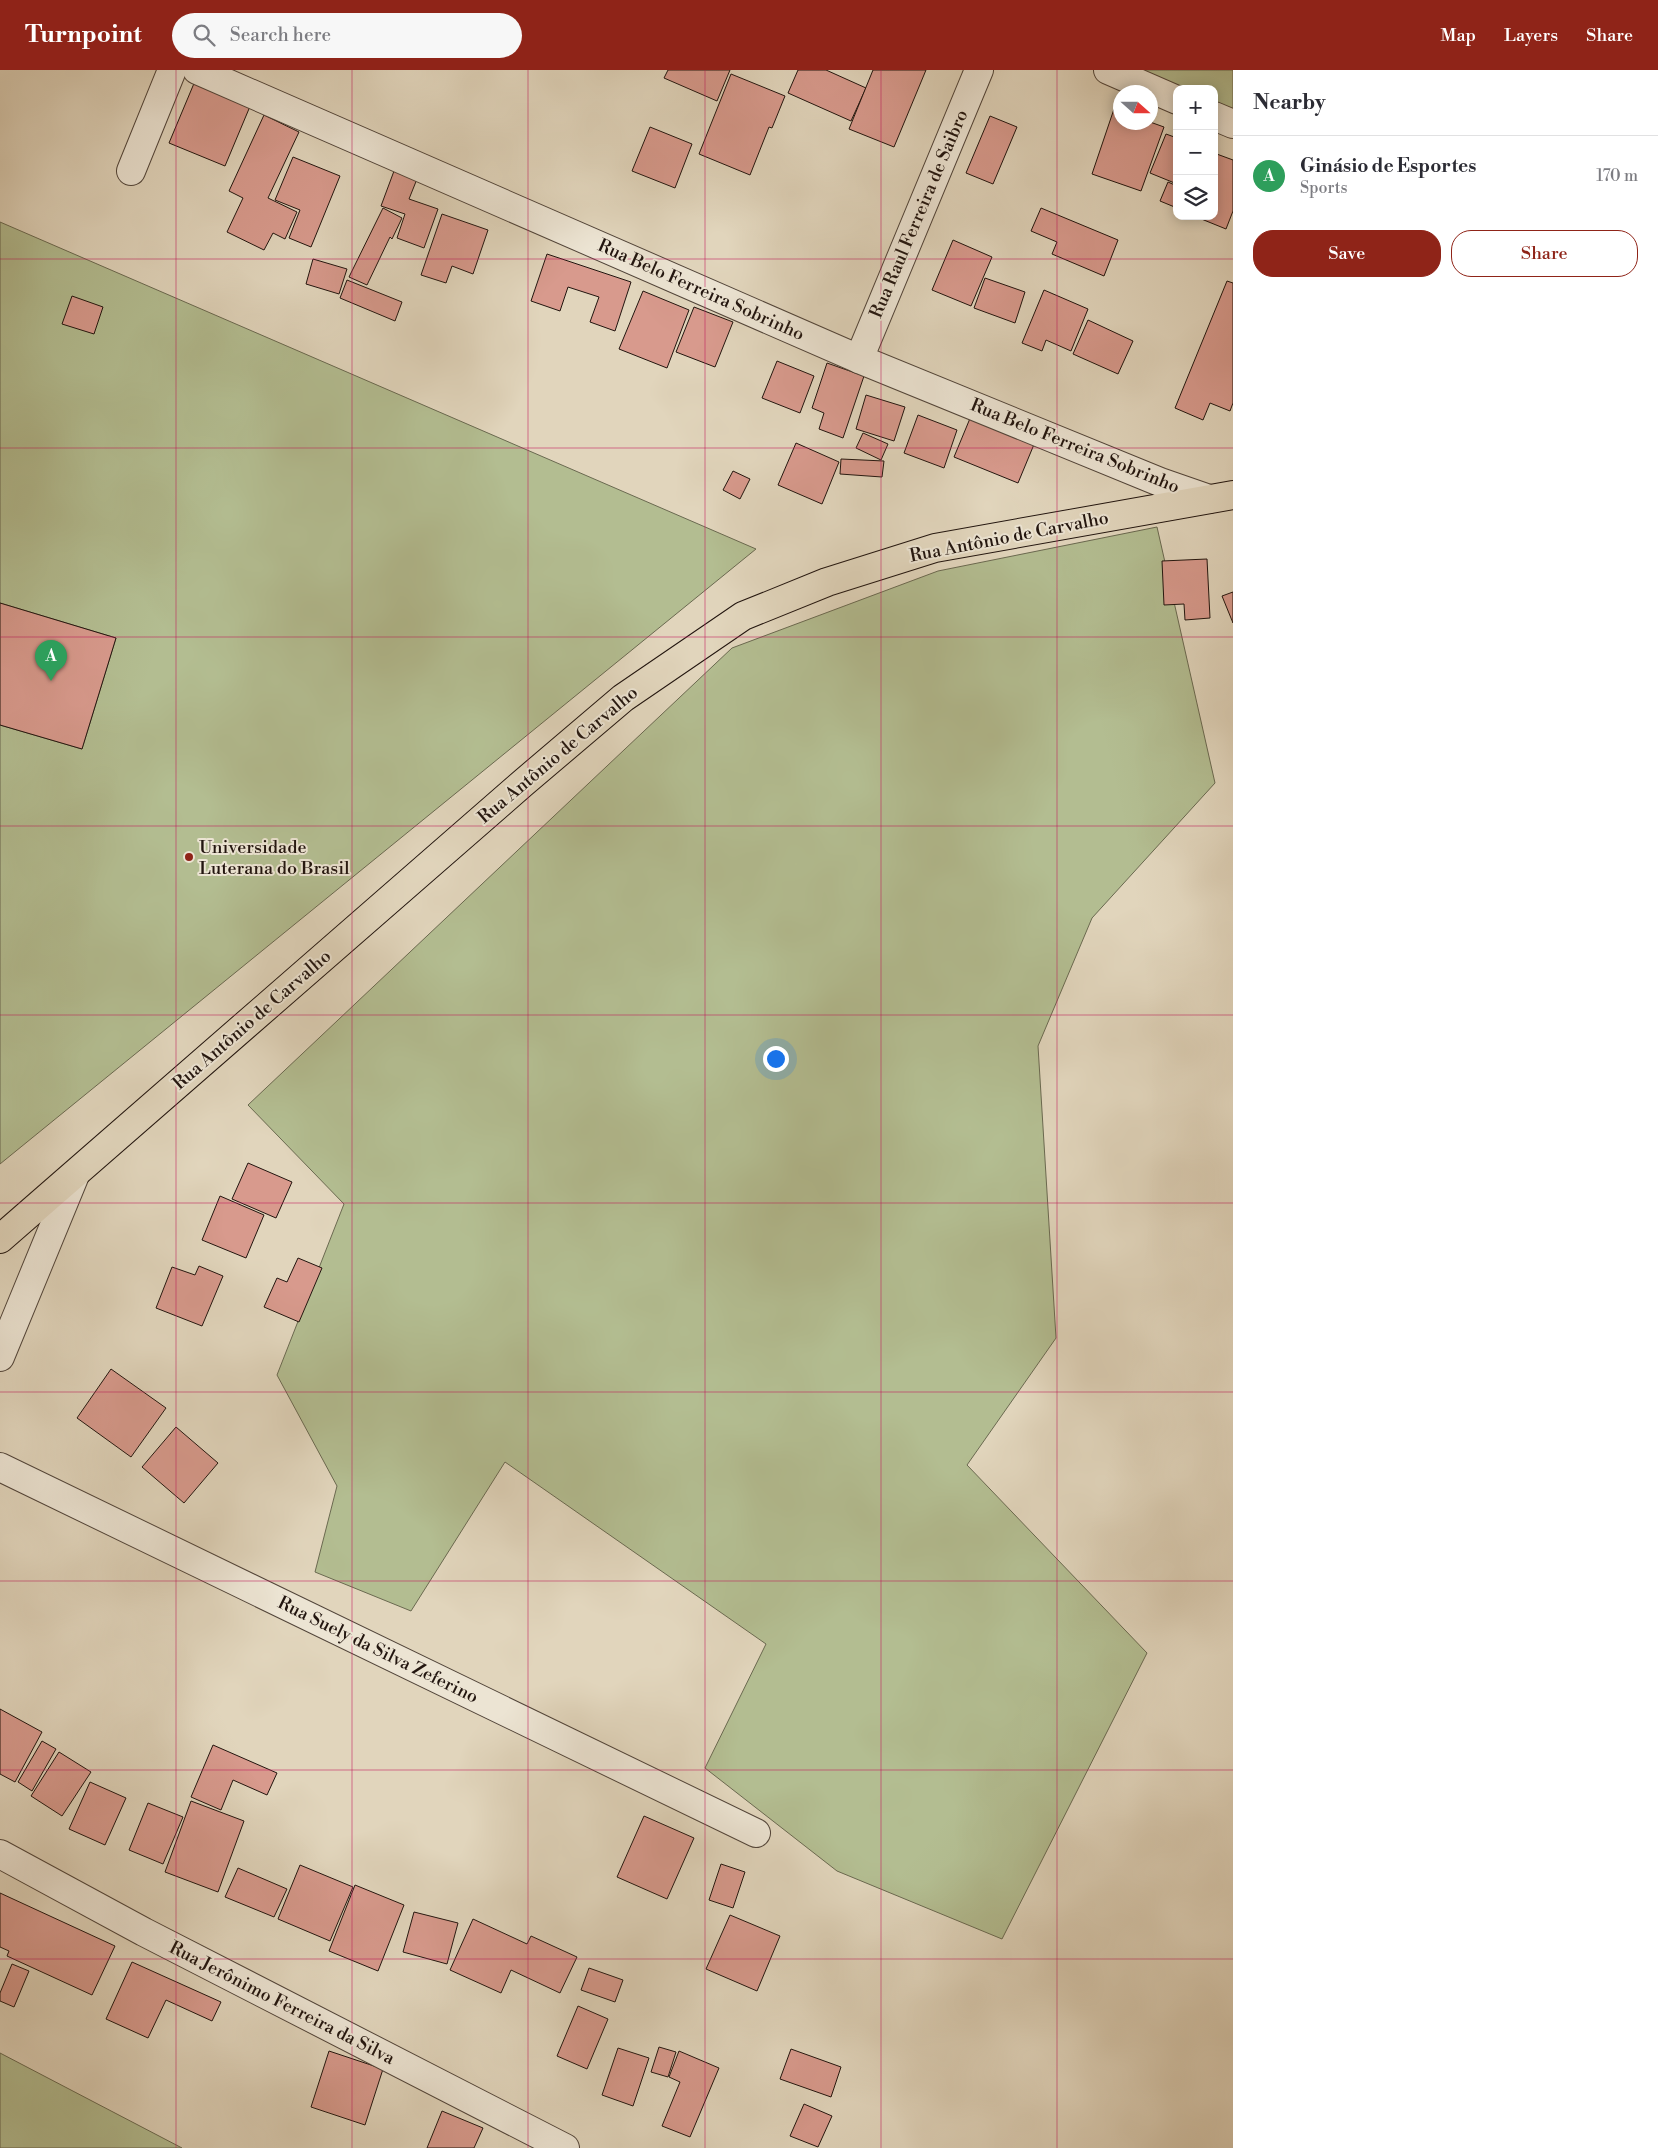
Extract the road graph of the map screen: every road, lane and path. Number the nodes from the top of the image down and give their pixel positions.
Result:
1 (172, 70) edge
2 (197, 70) edge
3 (979, 70) edge
4 (1108, 70) edge
5 (1173, 98) edge
6 (1218, 118) edge
7 (1233, 124) edge
8 (131, 171) dead end
9 (859, 358) junction
10 (1221, 497) edge
11 (75, 1175) junction
12 (0, 1239) edge
13 (0, 1357) edge
14 (0, 1467) edge
15 (756, 1833) dead end
16 (0, 1854) edge
17 (566, 2148) edge

1 - 8 street
2 - 9 street, Rua Belo Ferreira Sobrinho
3 - 9 street, Rua Raul Ferreira de Saibro
4 - 5 street
6 - 7 street
9 - 10 street, Rua Belo Ferreira Sobrinho
10 - 11 main road, Rua Antônio de Carvalho
11 - 12 main road, Rua Antônio de Carvalho
11 - 13 street
14 - 15 street, Rua Suely da Silva Zeferino
16 - 17 street, Rua Jerônimo Ferreira da Silva

